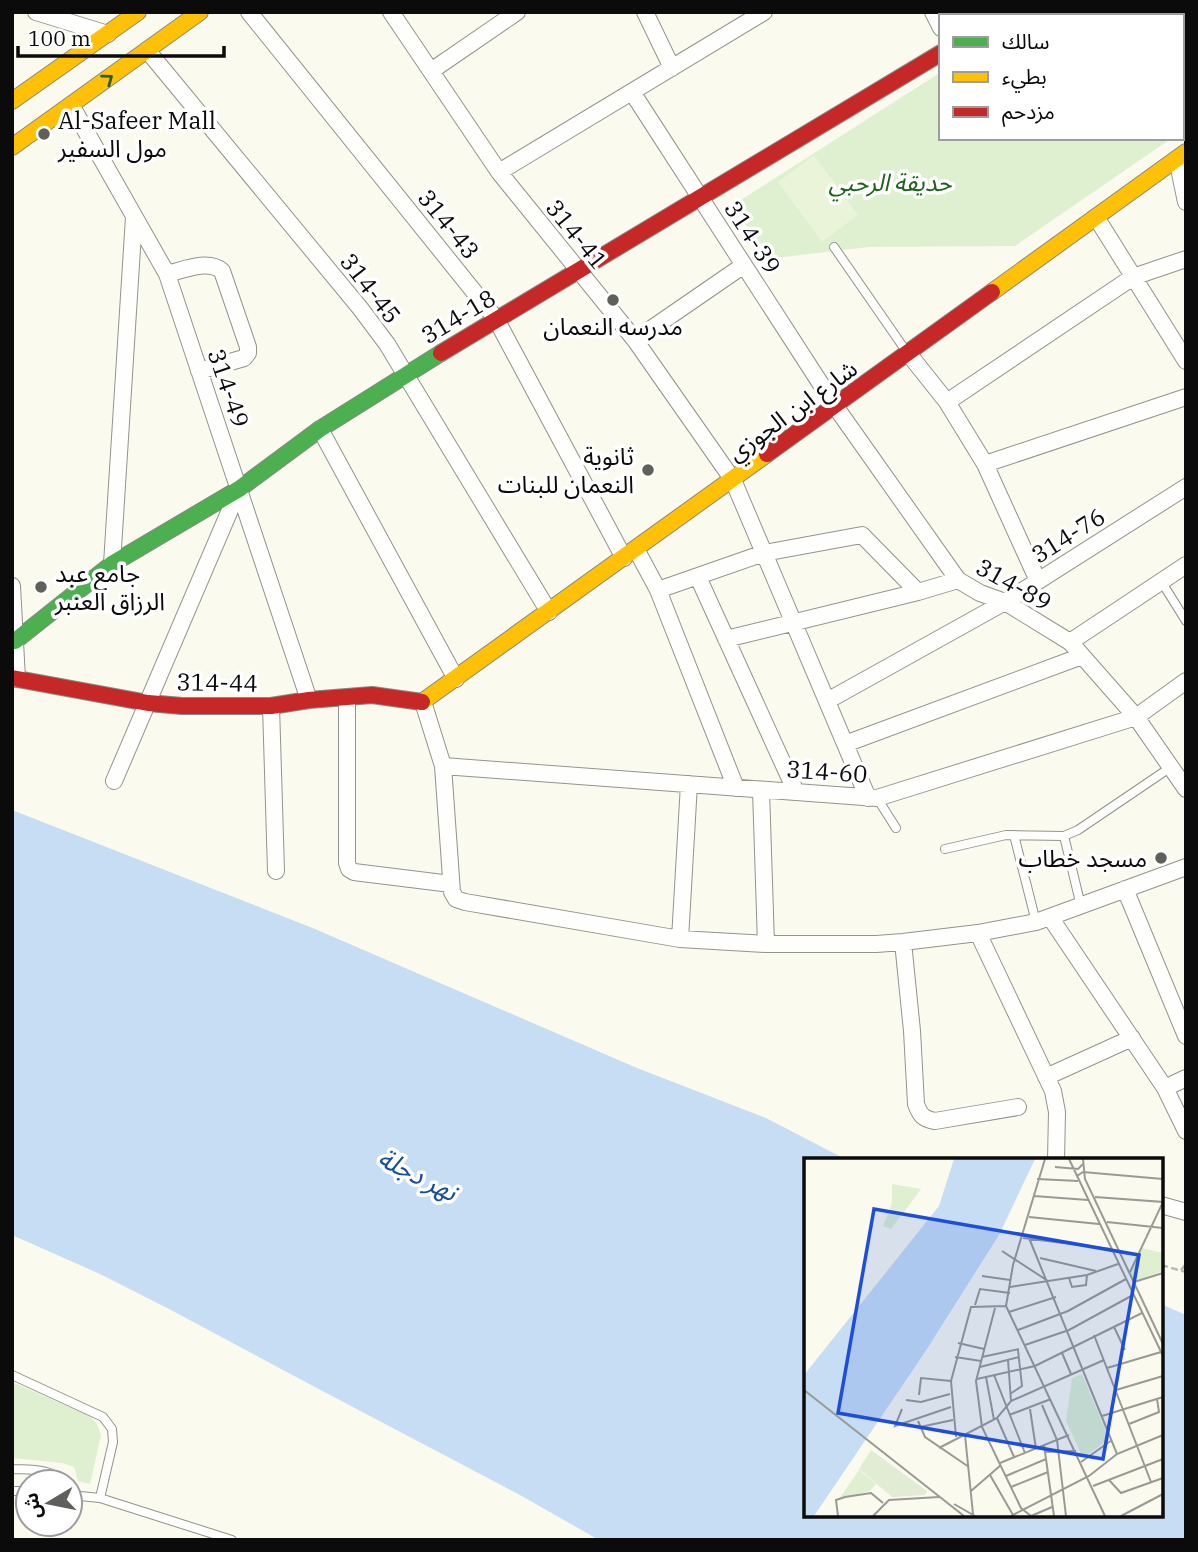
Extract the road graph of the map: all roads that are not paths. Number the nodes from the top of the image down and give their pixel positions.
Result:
1 (36, 12) edge
2 (138, 12) edge
3 (200, 12) edge
4 (249, 12) edge
5 (391, 12) edge
6 (517, 12) edge
7 (645, 12) edge
8 (764, 12) edge
9 (108, 34) junction
10 (147, 50) junction
11 (939, 54) edge
12 (672, 68) junction
13 (431, 71) junction
14 (632, 92) junction
15 (12, 101) edge
16 (71, 105) junction
17 (12, 147) edge
18 (1181, 156) edge
19 (499, 172) junction
20 (700, 197) junction
21 (1186, 202) edge
22 (134, 215) junction
23 (1096, 218) junction
24 (834, 247) dead end
25 (1186, 260) edge
26 (744, 265) junction
27 (577, 271) junction
28 (167, 274) junction
29 (1133, 277) junction
30 (496, 319) junction
31 (635, 340) junction
32 (1181, 344) edge
33 (908, 354) junction
34 (1186, 361) edge
35 (199, 371) junction
36 (405, 374) junction
37 (1186, 397) edge
38 (947, 402) junction
39 (835, 407) junction
40 (320, 429) junction
41 (985, 464) junction
42 (733, 480) junction
43 (1186, 487) edge
44 (239, 489) junction
45 (764, 553) junction
46 (630, 554) junction
47 (112, 564) junction
48 (1186, 565) edge
49 (698, 577) junction
50 (958, 580) junction
51 (1038, 581) junction
52 (1161, 581) junction
53 (12, 586) edge
54 (659, 590) junction
55 (918, 593) junction
56 (1005, 602) junction
57 (549, 612) junction
58 (1186, 621) edge
59 (794, 624) junction
60 (726, 639) junction
61 (15, 641) junction
62 (1070, 642) junction
63 (1082, 656) junction
64 (15, 678) edge
65 (456, 679) junction
66 (1186, 681) edge
67 (347, 696) junction
68 (309, 701) junction
69 (827, 701) junction
70 (423, 702) junction
71 (148, 703) junction
72 (271, 706) junction
73 (1136, 717) junction
74 (845, 744) junction
75 (443, 766) junction
76 (1171, 767) junction
77 (114, 781) dead end
78 (689, 784) junction
79 (736, 788) junction
80 (1186, 789) edge
81 (761, 790) junction
82 (796, 792) junction
83 (872, 798) junction
84 (896, 828) dead end
85 (1014, 835) junction
86 (1064, 836) junction
87 (945, 849) dead end
88 (1186, 867) edge
89 (276, 871) dead end
90 (451, 884) junction
91 (1125, 889) junction
92 (1081, 905) junction
93 (1043, 920) junction
94 (978, 933) junction
95 (680, 939) junction
96 (903, 943) junction
97 (766, 944) junction
98 (1186, 1036) edge
99 (1132, 1038) junction
100 (1046, 1077) junction
101 (1186, 1078) edge
102 (1165, 1088) junction
103 (1018, 1107) dead end
104 (1186, 1131) edge
105 (1056, 1158) edge
106 (1163, 1206) edge
107 (1186, 1212) edge
108 (12, 1375) edge
109 (84, 1496) edge
110 (100, 1498) junction
111 (232, 1540) edge

1 - 9 street
2 - 9 street
3 - 10 street
4 - 30 street, 314-43
5 - 13 street, 314-41
6 - 13 street
7 - 12 street
8 - 12 street
9 - 15 street
16 -> 10 street
10 - 36 street, 314-45
11 - 20 street, 314-18
12 - 14 street
13 - 19 street, 314-41
14 - 19 street
14 - 20 street, 314-39
16 - 17 street
16 - 22 street, 314-49
18 - 21 street
18 - 23 street, شارع ابن الجوزي
19 - 27 street, 314-41
20 - 26 street, 314-39
20 - 27 street, 314-18
22 - 28 street, 314-49
22 - 47 street
23 - 29 street
23 - 33 street, شارع ابن الجوزي
24 - 33 lane
25 - 29 street
26 - 31 street
26 - 39 street, 314-39
27 - 30 street, 314-18
27 - 31 street, 314-41
28 - 35 street, 314-49
28 - 35 street
29 - 32 street
29 - 38 street
30 - 36 street, 314-18
30 - 46 street, 314-43
31 - 42 street, 314-41
32 - 34 street
33 - 38 street
33 - 39 street, شارع ابن الجوزي
35 - 44 street, 314-49
36 - 40 street, 314-18
36 - 57 street, 314-45
37 - 41 street
38 - 41 street
39 - 42 street, شارع ابن الجوزي
39 - 50 street, 314-89
40 - 44 street, 314-18
40 - 65 street
41 - 51 street
42 - 45 street, 314-41
42 - 46 street, شارع ابن الجوزي
43 - 51 street, 314-76
44 - 47 street, 314-18
44 - 68 street, 314-49
44 - 71 street
45 - 49 street
45 - 55 street
45 - 59 street, 314-41
46 - 54 street, 314-43
46 - 57 street, شارع ابن الجوزي
47 - 61 street, 314-18
48 - 52 street
49 - 54 street
49 - 60 street
50 - 55 street
50 - 56 street, 314-89
51 - 56 street, 314-76
52 - 58 lane
52 - 62 street
53 - 61 street
54 - 79 street, 314-43
55 - 59 street
56 - 62 street, 314-89
56 - 69 street, 314-76
57 - 65 street, شارع ابن الجوزي
59 - 60 street
59 - 69 street, 314-41
60 - 82 street
61 - 64 street
62 - 63 street, 314-89
63 - 73 street, 314-89
63 - 74 street
64 - 71 street, 314-44
65 - 70 street, شارع ابن الجوزي
66 - 73 street, 314-60
67 - 68 street, 314-44
67 - 70 street, 314-44
67 - 90 street
68 - 72 street, 314-44
69 - 74 street, 314-41
70 - 75 street
71 - 72 street, 314-44
71 - 77 street
72 - 89 street
73 - 76 street, 314-89
73 - 83 street, 314-60
74 - 83 street, 314-41
75 - 78 street, 314-60
75 - 90 street
76 - 80 street, 314-89
76 - 86 lane
78 - 79 street, 314-60
78 - 95 street
79 - 81 street, 314-60
81 - 82 street, 314-60
81 - 97 street
82 - 83 street, 314-60
83 - 84 lane
85 - 86 lane
85 - 87 lane
85 - 93 lane
86 - 92 lane
88 - 91 street
90 - 95 street
91 - 92 street
91 - 98 street
92 - 93 street
93 - 94 street
93 - 99 street
94 - 96 street
94 - 100 street
95 - 97 street
96 - 97 street
96 - 103 street
99 - 100 street
99 - 102 street
100 - 105 street
101 - 102 street
102 - 104 street
106 - 107 street
108 - 110 lane
109 - 110 lane
110 - 111 lane

